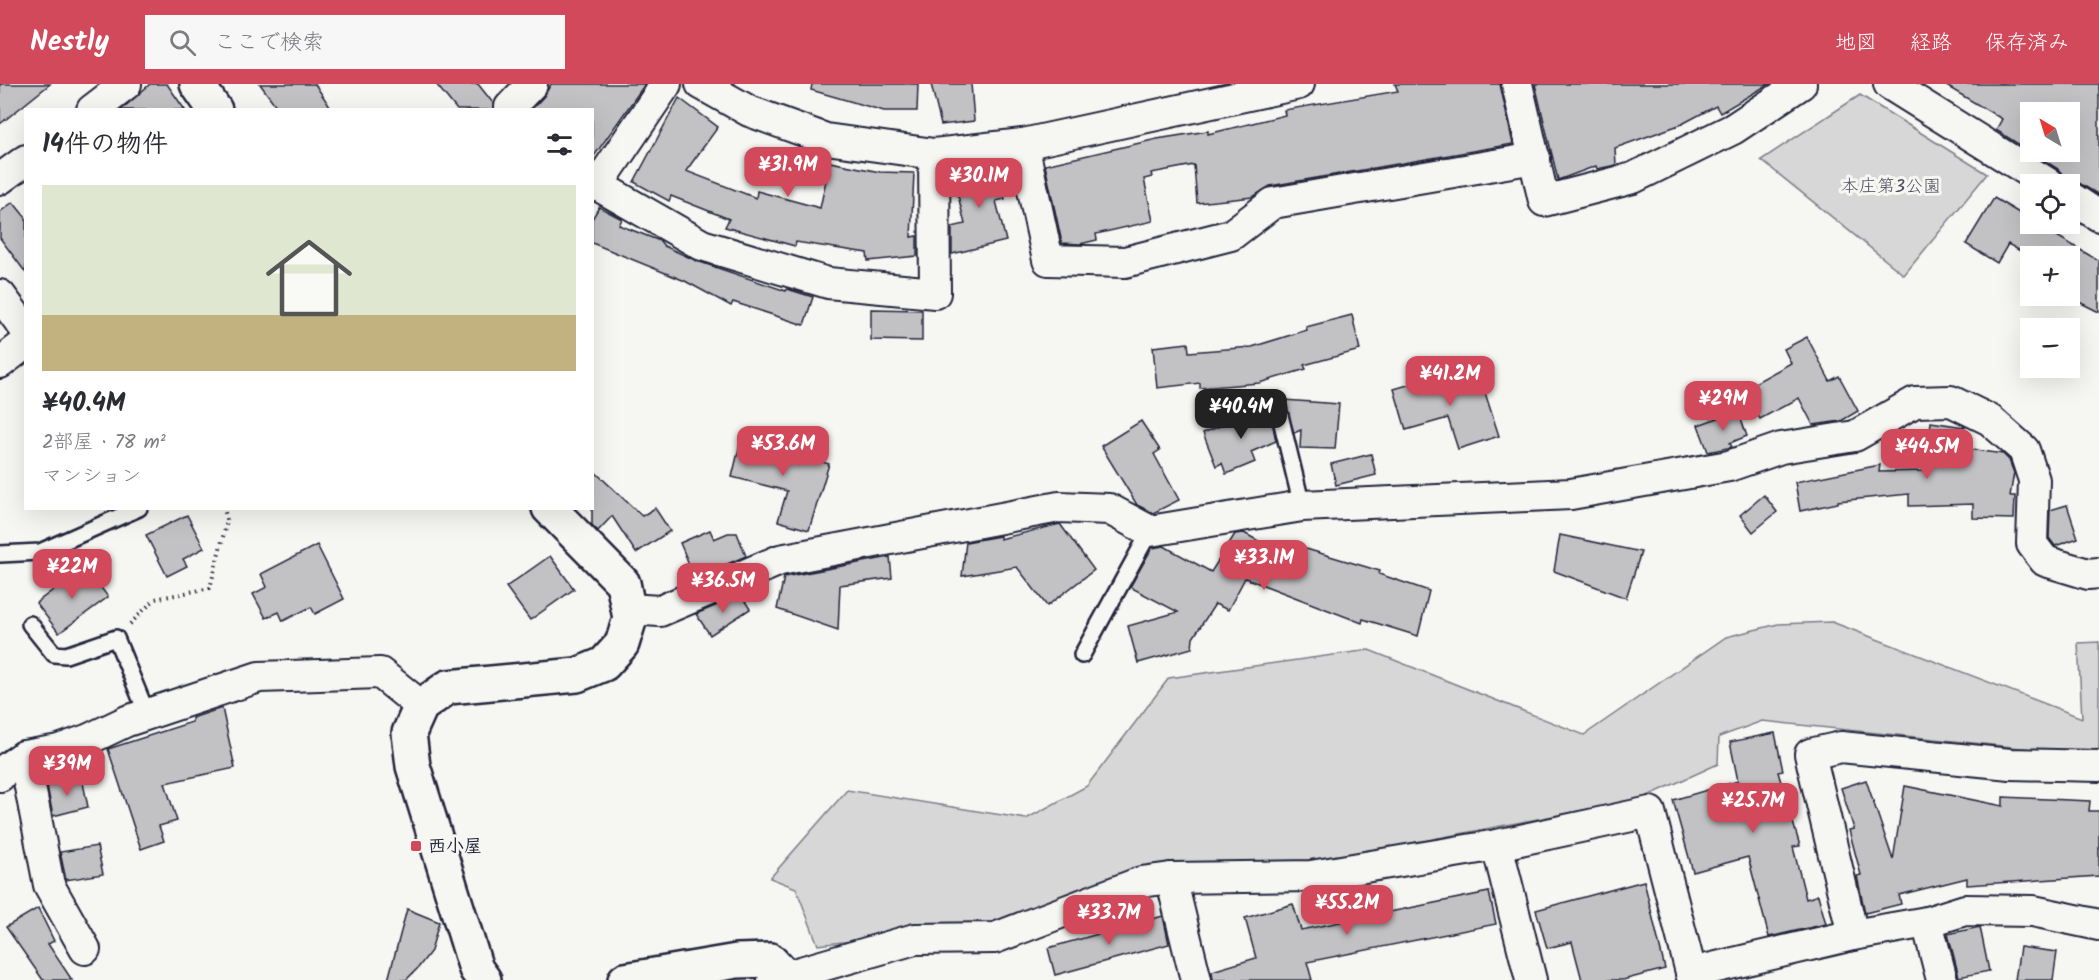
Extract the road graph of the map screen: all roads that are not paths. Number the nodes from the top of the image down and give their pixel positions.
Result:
1 (126, 84) edge
2 (197, 84) edge
3 (532, 84) edge
4 (666, 84) edge
5 (701, 84) edge
6 (1517, 84) edge
7 (1801, 84) edge
8 (1889, 84) edge
9 (1281, 86) edge
10 (95, 108) edge
11 (214, 108) edge
12 (511, 108) edge
13 (1023, 144) junction
14 (934, 154) junction
15 (1534, 158) junction
16 (24, 161) edge
17 (2033, 174) edge
18 (0, 179) edge
19 (595, 184) edge
20 (2080, 204) edge
21 (2099, 216) edge
22 (0, 295) edge
23 (24, 327) edge
24 (24, 345) edge
25 (0, 363) edge
26 (1278, 406) dead end
27 (1302, 506) junction
28 (134, 510) edge
29 (551, 510) edge
30 (1150, 531) junction
31 (0, 554) edge
32 (2099, 573) edge
33 (628, 609) junction
34 (30, 624) dead end
35 (1082, 655) dead end
36 (421, 706) junction
37 (147, 714) junction
38 (24, 756) junction
39 (2099, 766) edge
40 (0, 776) edge
41 (1497, 845) junction
42 (1171, 878) junction
43 (1927, 922) junction
44 (2099, 925) edge
45 (1853, 935) junction
46 (85, 948) dead end
47 (1692, 976) edge
48 (783, 978) edge
49 (484, 980) edge
50 (625, 980) edge
51 (1196, 980) edge
52 (1531, 980) edge
53 (1942, 980) edge

1 - 10 street
2 - 11 street
3 - 12 street
4 - 19 street
5 - 14 street
6 - 15 street
7 - 15 street
8 - 17 street
9 - 13 street
13 - 14 street
13 - 15 street
14 - 19 street
16 - 18 street
20 - 21 street
22 - 23 street
24 - 25 street
26 - 27 lane
27 - 30 street
27 - 32 street
28 - 31 lane
29 - 33 street
30 - 33 street
30 - 35 lane
33 - 36 street
34 - 37 lane
36 - 37 street
36 - 49 street
37 - 38 street
38 - 40 street
38 - 46 street
39 - 45 street
41 - 42 street
41 - 47 street
41 - 52 street
42 - 48 street
42 - 51 street
43 - 44 street
43 - 45 street
43 - 53 street
45 - 47 street
48 - 50 street

